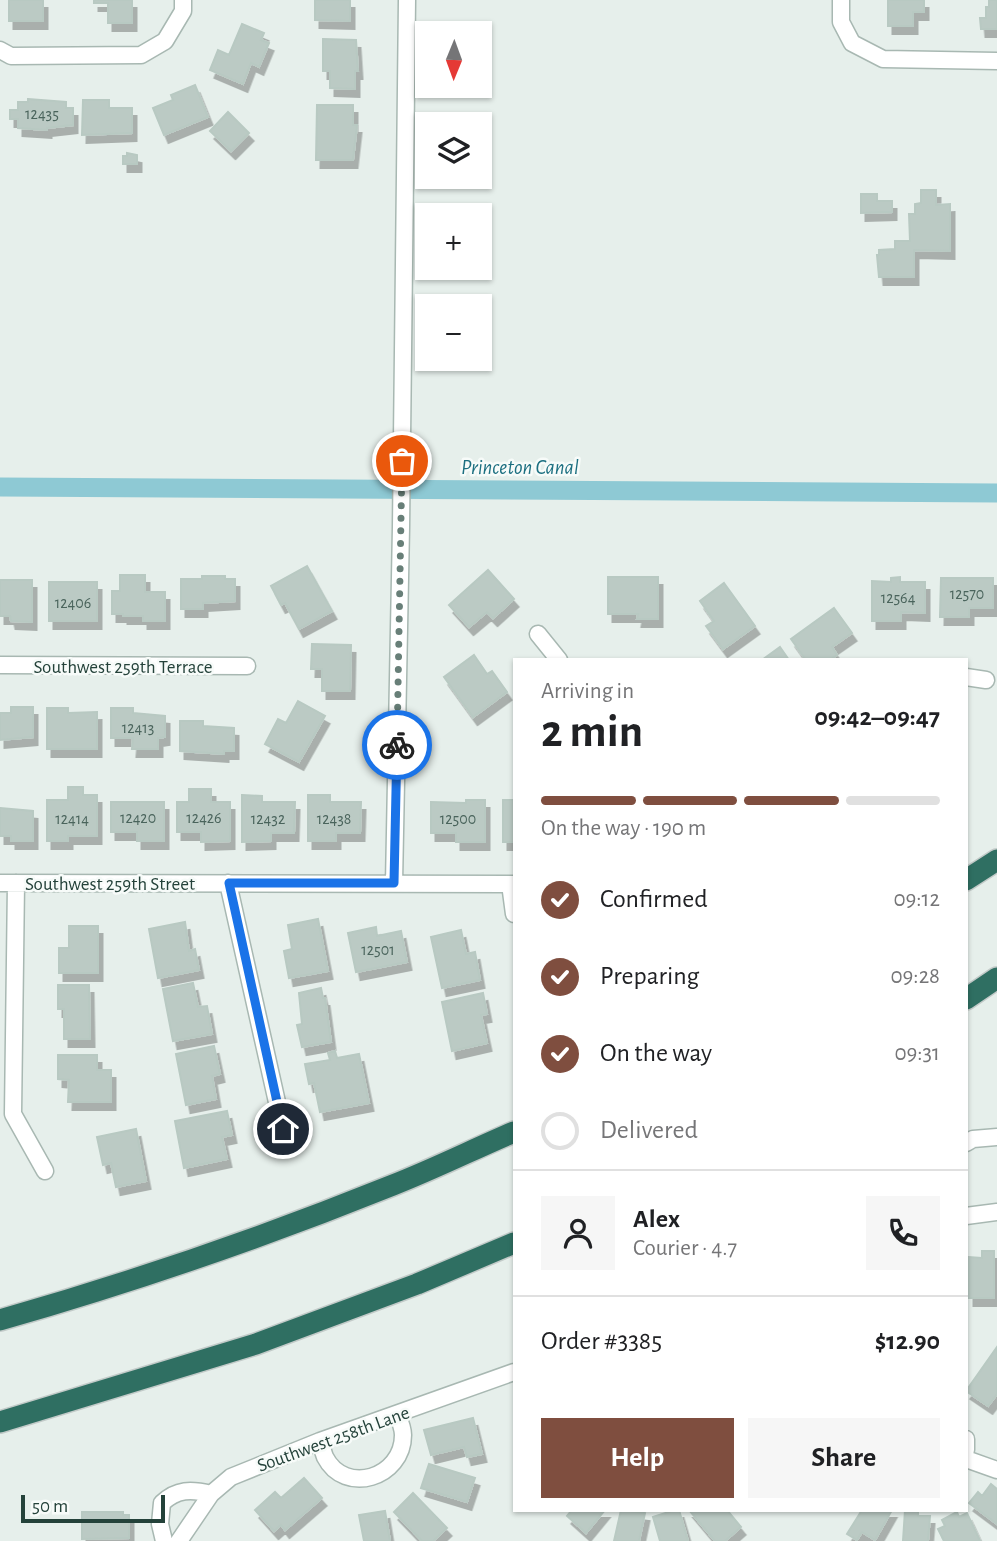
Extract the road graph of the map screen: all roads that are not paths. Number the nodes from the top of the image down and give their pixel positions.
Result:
1 (183, 0) edge
2 (407, 0) edge
3 (841, 0) edge
4 (0, 50) edge
5 (997, 61) edge
6 (538, 634) dead end
7 (557, 658) edge
8 (0, 665) edge
9 (247, 666) dead end
10 (968, 677) edge
11 (986, 680) dead end
12 (997, 859) edge
13 (968, 879) edge
14 (8, 883) edge
15 (229, 883) junction
16 (394, 883) junction
17 (512, 884) edge
18 (997, 978) edge
19 (968, 998) edge
20 (283, 1129) dead end
21 (513, 1132) edge
22 (997, 1137) edge
23 (969, 1141) edge
24 (45, 1171) dead end
25 (997, 1212) edge
26 (968, 1216) edge
27 (513, 1243) edge
28 (0, 1320) edge
29 (513, 1372) edge
30 (397, 1414) junction
31 (0, 1423) edge
32 (320, 1441) junction
33 (968, 1460) edge
34 (997, 1470) edge
35 (211, 1494) junction
36 (164, 1541) edge
37 (179, 1541) edge

1 - 4 street
2 - 16 street
3 - 5 street
6 - 7 street
8 - 9 street, Southwest 259th Terrace
10 - 11 street
12 - 13 highway
14 - 15 street, Southwest 259th Street
14 - 24 street
15 - 16 street, Southwest 259th Street
15 - 20 street
16 - 17 street, Southwest 259th Street
18 - 19 highway
21 - 28 highway
22 - 23 street
25 - 26 street
27 - 31 highway
29 - 30 street, Southwest 258th Lane
30 - 32 street, Southwest 258th Lane
30 - 32 street
32 - 35 street, Southwest 258th Lane
33 - 34 street
35 - 36 street
35 - 37 street, Southwest 258th Lane

